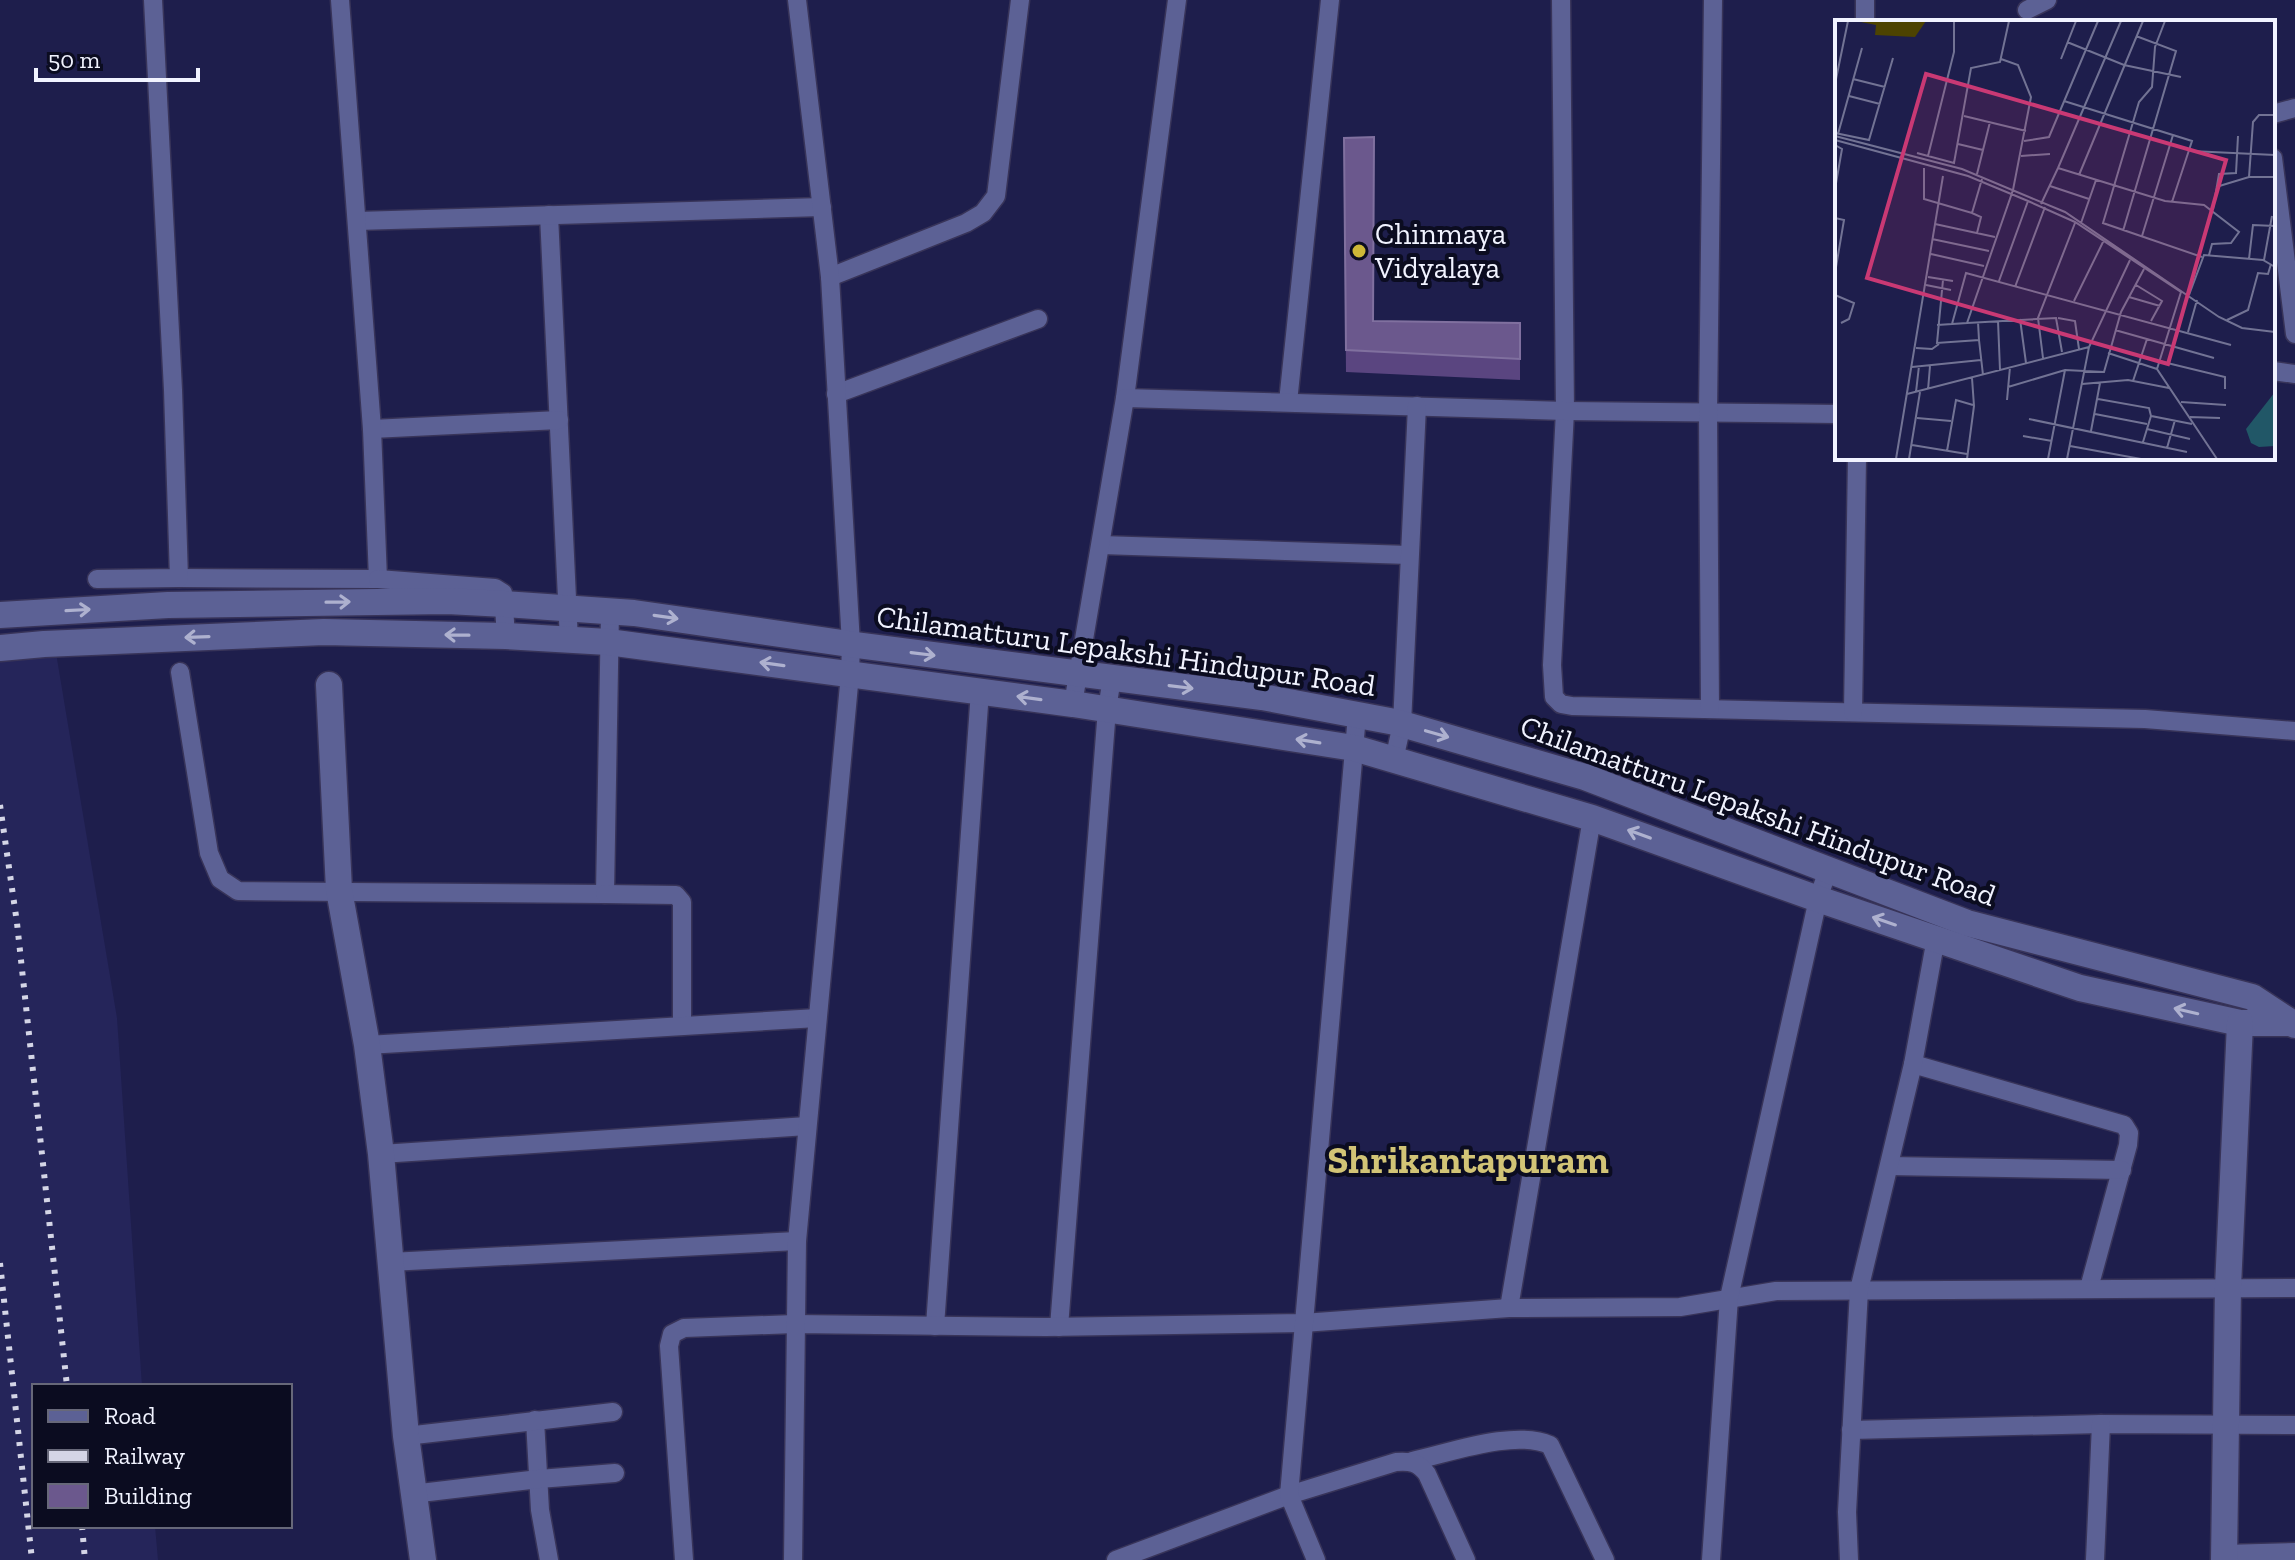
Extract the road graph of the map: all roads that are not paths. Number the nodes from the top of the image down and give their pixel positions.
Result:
1 (153, 0) edge
2 (340, 0) edge
3 (797, 0) edge
4 (1020, 0) edge
5 (1177, 0) edge
6 (1330, 0) edge
7 (1561, 0) edge
8 (1713, 0) edge
9 (2047, 0) edge
10 (2027, 11) edge
11 (2295, 108) edge
12 (2275, 113) edge
13 (2275, 165) edge
14 (2287, 205) edge
15 (822, 207) junction
16 (549, 215) junction
17 (357, 221) junction
18 (830, 277) junction
19 (1038, 319) dead end
20 (2295, 334) edge
21 (2275, 371) edge
22 (2295, 374) edge
23 (836, 394) junction
24 (1125, 398) junction
25 (1288, 402) junction
26 (1417, 406) junction
27 (1565, 411) junction
28 (1708, 413) junction
29 (1835, 414) edge
30 (559, 420) junction
31 (372, 429) junction
32 (1857, 460) edge
33 (1101, 545) junction
34 (1409, 555) junction
35 (179, 578) junction
36 (97, 579) dead end
37 (378, 579) junction
38 (505, 604) junction
39 (568, 609) junction
40 (610, 611) junction
41 (0, 615) edge
42 (506, 636) junction
43 (569, 641) junction
44 (608, 642) junction
45 (851, 644) junction
46 (0, 648) edge
47 (180, 672) dead end
48 (850, 674) junction
49 (1080, 674) junction
50 (1112, 678) junction
51 (329, 685) dead end
52 (980, 691) junction
53 (1073, 704) junction
54 (1107, 709) junction
55 (1710, 709) junction
56 (1853, 712) junction
57 (1357, 715) junction
58 (1402, 724) junction
59 (2295, 731) edge
60 (1354, 748) junction
61 (1394, 760) junction
62 (1592, 818) junction
63 (1828, 870) junction
64 (339, 890) junction
65 (605, 894) junction
66 (1818, 899) junction
67 (1936, 938) junction
68 (817, 1018) junction
69 (2240, 1023) junction
70 (2293, 1024) edge
71 (682, 1026) junction
72 (367, 1045) junction
73 (1913, 1064) junction
74 (807, 1126) junction
75 (381, 1154) junction
76 (1889, 1166) junction
77 (2122, 1170) junction
78 (797, 1241) junction
79 (390, 1262) junction
80 (2228, 1287) junction
81 (2089, 1288) junction
82 (2295, 1288) edge
83 (1859, 1290) junction
84 (1729, 1298) junction
85 (1509, 1308) junction
86 (1303, 1323) junction
87 (795, 1324) junction
88 (935, 1326) junction
89 (1059, 1327) junction
90 (613, 1412) dead end
91 (535, 1420) junction
92 (2101, 1424) junction
93 (2295, 1425) edge
94 (2227, 1426) junction
95 (1851, 1430) junction
96 (406, 1436) junction
97 (1412, 1461) junction
98 (615, 1473) dead end
99 (539, 1479) junction
100 (412, 1494) junction
101 (1289, 1495) junction
102 (1164, 1542) junction
103 (2295, 1552) edge
104 (2224, 1557) edge
105 (423, 1560) edge
106 (549, 1560) edge
107 (684, 1560) edge
108 (793, 1560) edge
109 (1116, 1560) edge
110 (1172, 1560) edge
111 (1316, 1560) edge
112 (1466, 1560) edge
113 (1605, 1560) edge
114 (1711, 1560) edge
115 (1849, 1560) edge
116 (2095, 1560) edge

1 - 35 street
2 - 17 street
3 - 15 street
4 - 18 street
5 - 24 street
6 - 25 street
7 - 27 street
8 - 28 street
9 - 10 street
11 - 12 street
13 - 14 street
14 - 20 street
15 - 16 street
15 - 18 street
16 - 17 street
16 - 30 street
17 - 31 street
18 - 23 street
19 - 23 street
21 - 22 street
23 - 45 street
24 - 25 street
24 - 33 street
25 - 26 street
26 - 27 street
26 - 34 street
27 - 28 street
27 - 55 street
28 - 29 street
28 - 55 street
30 - 31 street
30 - 39 street
31 - 37 street
32 - 56 street
33 - 34 street
33 - 49 street
34 - 58 street
35 - 36 street
35 - 37 street
37 - 38 street
38 - 39 street, Chilamatturu Lepakshi Hindupur Road
41 -> 38 street, Chilamatturu Lepakshi Hindupur Road
38 - 42 street
39 - 40 street, Chilamatturu Lepakshi Hindupur Road
39 - 43 street
40 - 44 street
40 -> 45 street, Chilamatturu Lepakshi Hindupur Road
42 - 43 street, Chilamatturu Lepakshi Hindupur Road
42 -> 46 street, Chilamatturu Lepakshi Hindupur Road
43 - 44 street, Chilamatturu Lepakshi Hindupur Road
48 -> 44 street, Chilamatturu Lepakshi Hindupur Road
44 - 65 street
45 - 48 street
45 -> 49 street, Chilamatturu Lepakshi Hindupur Road
47 - 64 street
48 - 52 street, Chilamatturu Lepakshi Hindupur Road
48 - 68 street
49 - 50 street, Chilamatturu Lepakshi Hindupur Road
49 - 53 street
50 - 54 street
50 -> 57 street, Chilamatturu Lepakshi Hindupur Road
51 - 64 street
53 -> 52 street, Chilamatturu Lepakshi Hindupur Road
52 - 88 street
53 - 54 street, Chilamatturu Lepakshi Hindupur Road
60 -> 54 street, Chilamatturu Lepakshi Hindupur Road
54 - 89 street
55 - 56 street
56 - 59 street
57 - 58 street, Chilamatturu Lepakshi Hindupur Road
57 - 60 street
58 - 61 street
58 -> 63 street, Chilamatturu Lepakshi Hindupur Road
60 - 61 street, Chilamatturu Lepakshi Hindupur Road
60 - 86 street
61 - 62 street, Chilamatturu Lepakshi Hindupur Road
66 -> 62 street, Chilamatturu Lepakshi Hindupur Road
62 - 85 street
63 - 66 street
63 - 70 street, Chilamatturu Lepakshi Hindupur Road
64 - 65 street
64 - 72 street
65 - 71 street
67 -> 66 street, Chilamatturu Lepakshi Hindupur Road
66 - 84 street
69 -> 67 street, Chilamatturu Lepakshi Hindupur Road
67 - 73 street
68 - 71 street
68 - 74 street
69 - 70 street, Chilamatturu Lepakshi Hindupur Road
69 - 80 street
71 - 72 street
72 - 75 street
73 - 76 street
73 - 77 street
74 - 75 street
74 - 78 street
75 - 79 street
76 - 77 street
76 - 83 street
77 - 81 street
78 - 79 street
78 - 87 street
79 - 96 street
80 - 81 street
80 - 82 street
80 - 94 street
81 - 83 street
83 - 84 street
83 - 95 street
84 - 85 street
84 - 114 street
85 - 86 street
86 - 89 street
86 - 101 street
87 - 88 street
87 - 107 street
87 - 108 street
88 - 89 street
90 - 91 street
91 - 96 street
91 - 99 street
92 - 94 street
92 - 95 street
92 - 116 street
93 - 94 street
94 - 104 street
95 - 115 street
96 - 100 street
97 - 101 street
97 - 112 street
97 - 113 street
98 - 99 street
99 - 100 street
99 - 106 street
100 - 105 street
101 - 102 street
101 - 111 street
102 - 109 street
102 - 110 street
103 - 104 street

